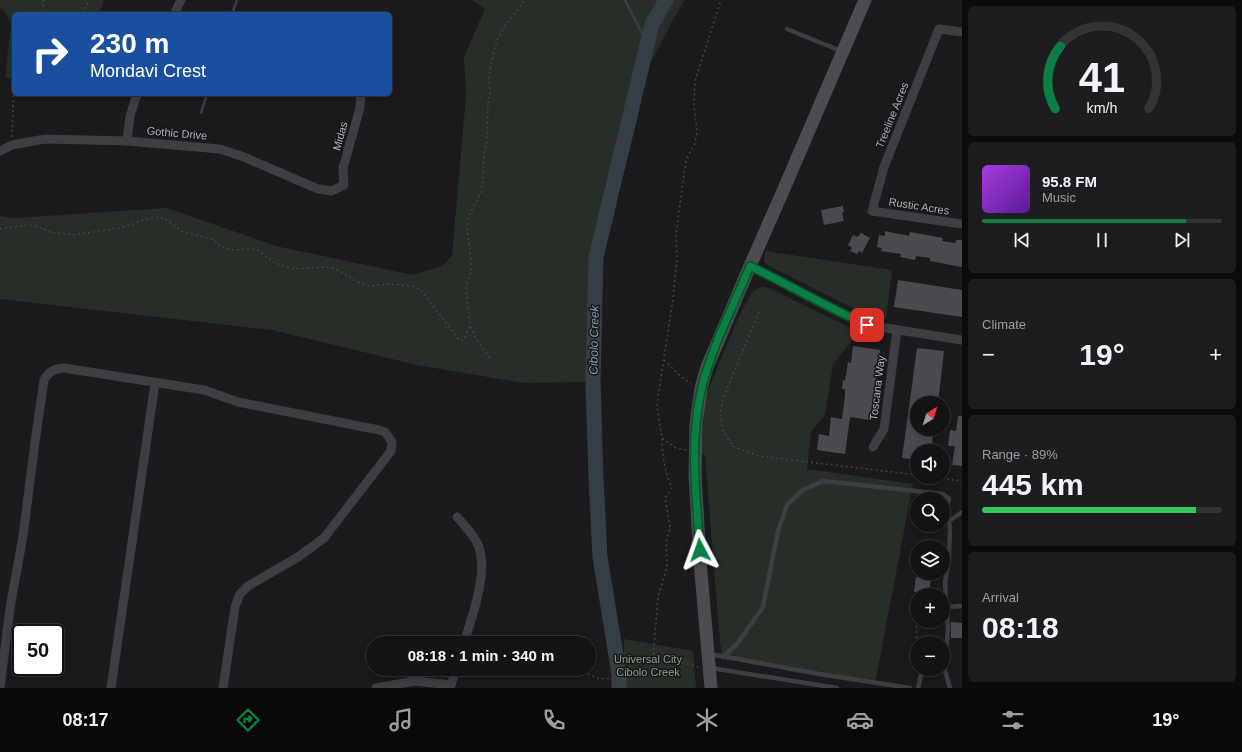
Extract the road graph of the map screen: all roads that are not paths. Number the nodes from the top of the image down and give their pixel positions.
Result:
1 (181, 0) edge
2 (865, 0) edge
3 (175, 12) edge
4 (787, 29) dead end
5 (962, 32) edge
6 (843, 51) junction
7 (136, 96) edge
8 (361, 96) edge
9 (127, 141) junction
10 (0, 151) edge
11 (344, 185) joint
12 (872, 210) joint
13 (962, 224) edge
14 (750, 266) junction
15 (897, 330) junction
16 (962, 340) edge
17 (155, 383) junction
18 (873, 447) dead end
19 (925, 492) edge
20 (962, 512) edge
21 (457, 517) dead end
22 (950, 520) edge
23 (949, 532) edge
24 (945, 588) edge
25 (962, 606) edge
26 (950, 607) edge
27 (948, 628) edge
28 (466, 636) edge
29 (708, 654) junction
30 (724, 657) junction
31 (710, 668) junction
32 (454, 676) edge
33 (921, 676) edge
34 (0, 688) edge
35 (111, 688) edge
36 (223, 688) edge
37 (376, 688) edge
38 (711, 688) edge
39 (837, 688) edge
40 (910, 688) edge
41 (918, 688) edge
42 (950, 688) edge

1 - 3 street
2 - 6 main road
4 - 6 lane
5 - 12 street, Treeline Acres
6 - 14 main road
7 - 9 street
8 - 11 street, Midas
9 - 10 street, Gothic Drive
9 - 11 street, Gothic Drive
12 - 13 street, Rustic Acres
14 - 15 street
14 - 29 main road
15 - 16 street
15 - 18 street, Toscana Way
17 - 34 street
17 - 35 street
17 - 36 street
19 - 30 lane
20 - 22 lane
21 - 28 street
23 - 24 lane
25 - 26 lane
27 - 42 lane
29 - 30 lane
29 - 31 main road
30 - 40 lane
31 - 38 main road
31 - 39 lane
32 - 37 street
33 - 41 lane

